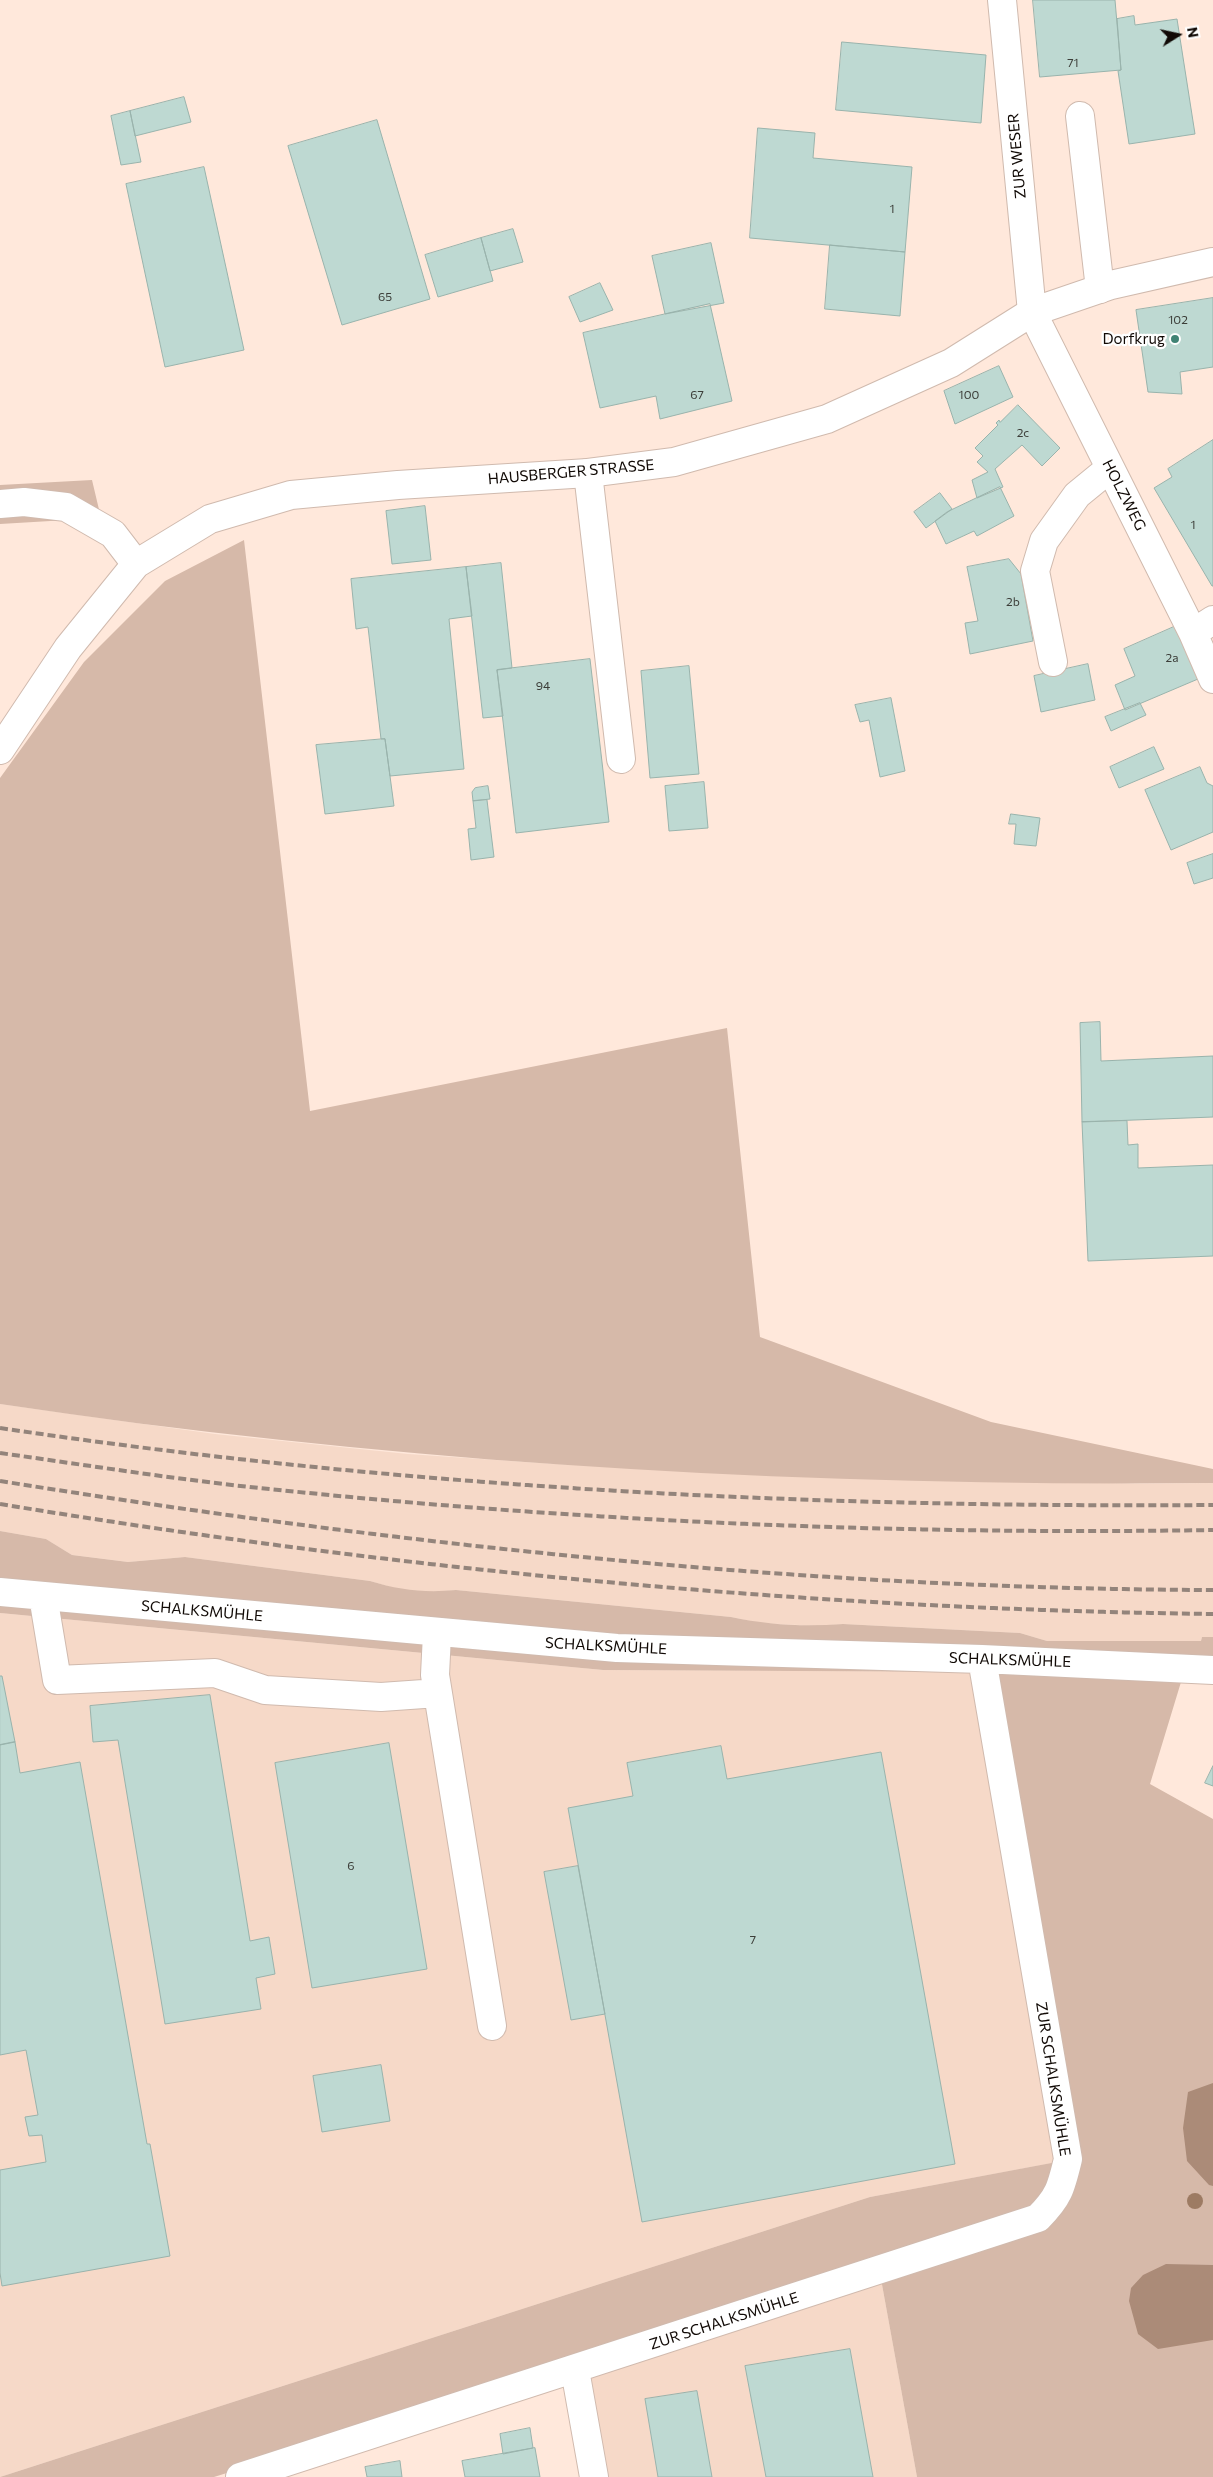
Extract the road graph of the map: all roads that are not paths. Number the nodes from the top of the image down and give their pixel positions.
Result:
1 (1002, 0) edge
2 (1080, 116) dead end
3 (1213, 262) edge
4 (1100, 289) junction
5 (1032, 312) junction
6 (1110, 468) junction
7 (588, 473) junction
8 (0, 504) edge
9 (136, 564) junction
10 (1203, 627) edge
11 (1053, 662) dead end
12 (1213, 680) edge
13 (0, 750) edge
14 (622, 759) dead end
15 (0, 1592) edge
16 (44, 1596) junction
17 (437, 1634) junction
18 (982, 1659) junction
19 (1213, 1670) edge
20 (438, 1693) junction
21 (492, 2026) dead end
22 (575, 2370) junction
23 (240, 2477) edge
24 (594, 2477) edge

1 - 5 street, ZUR WESER
2 - 4 street
3 - 4 street, HAUSBERGER STRASSE
4 - 5 street, HAUSBERGER STRASSE
5 - 6 street, HOLZWEG
5 - 7 street, HAUSBERGER STRASSE
6 - 10 street, HOLZWEG
6 - 11 street
7 - 9 street, HAUSBERGER STRASSE
7 - 14 street
8 - 9 street
9 - 13 street, HAUSBERGER STRASSE
10 - 12 street, HOLZWEG
15 - 16 street, SCHALKSMÜHLE
16 - 17 street, SCHALKSMÜHLE
16 - 20 street
17 - 18 street, SCHALKSMÜHLE
17 - 20 street
18 - 19 street, SCHALKSMÜHLE
18 - 22 street, ZUR SCHALKSMÜHLE
20 - 21 street
22 - 23 street, ZUR SCHALKSMÜHLE
22 - 24 street

